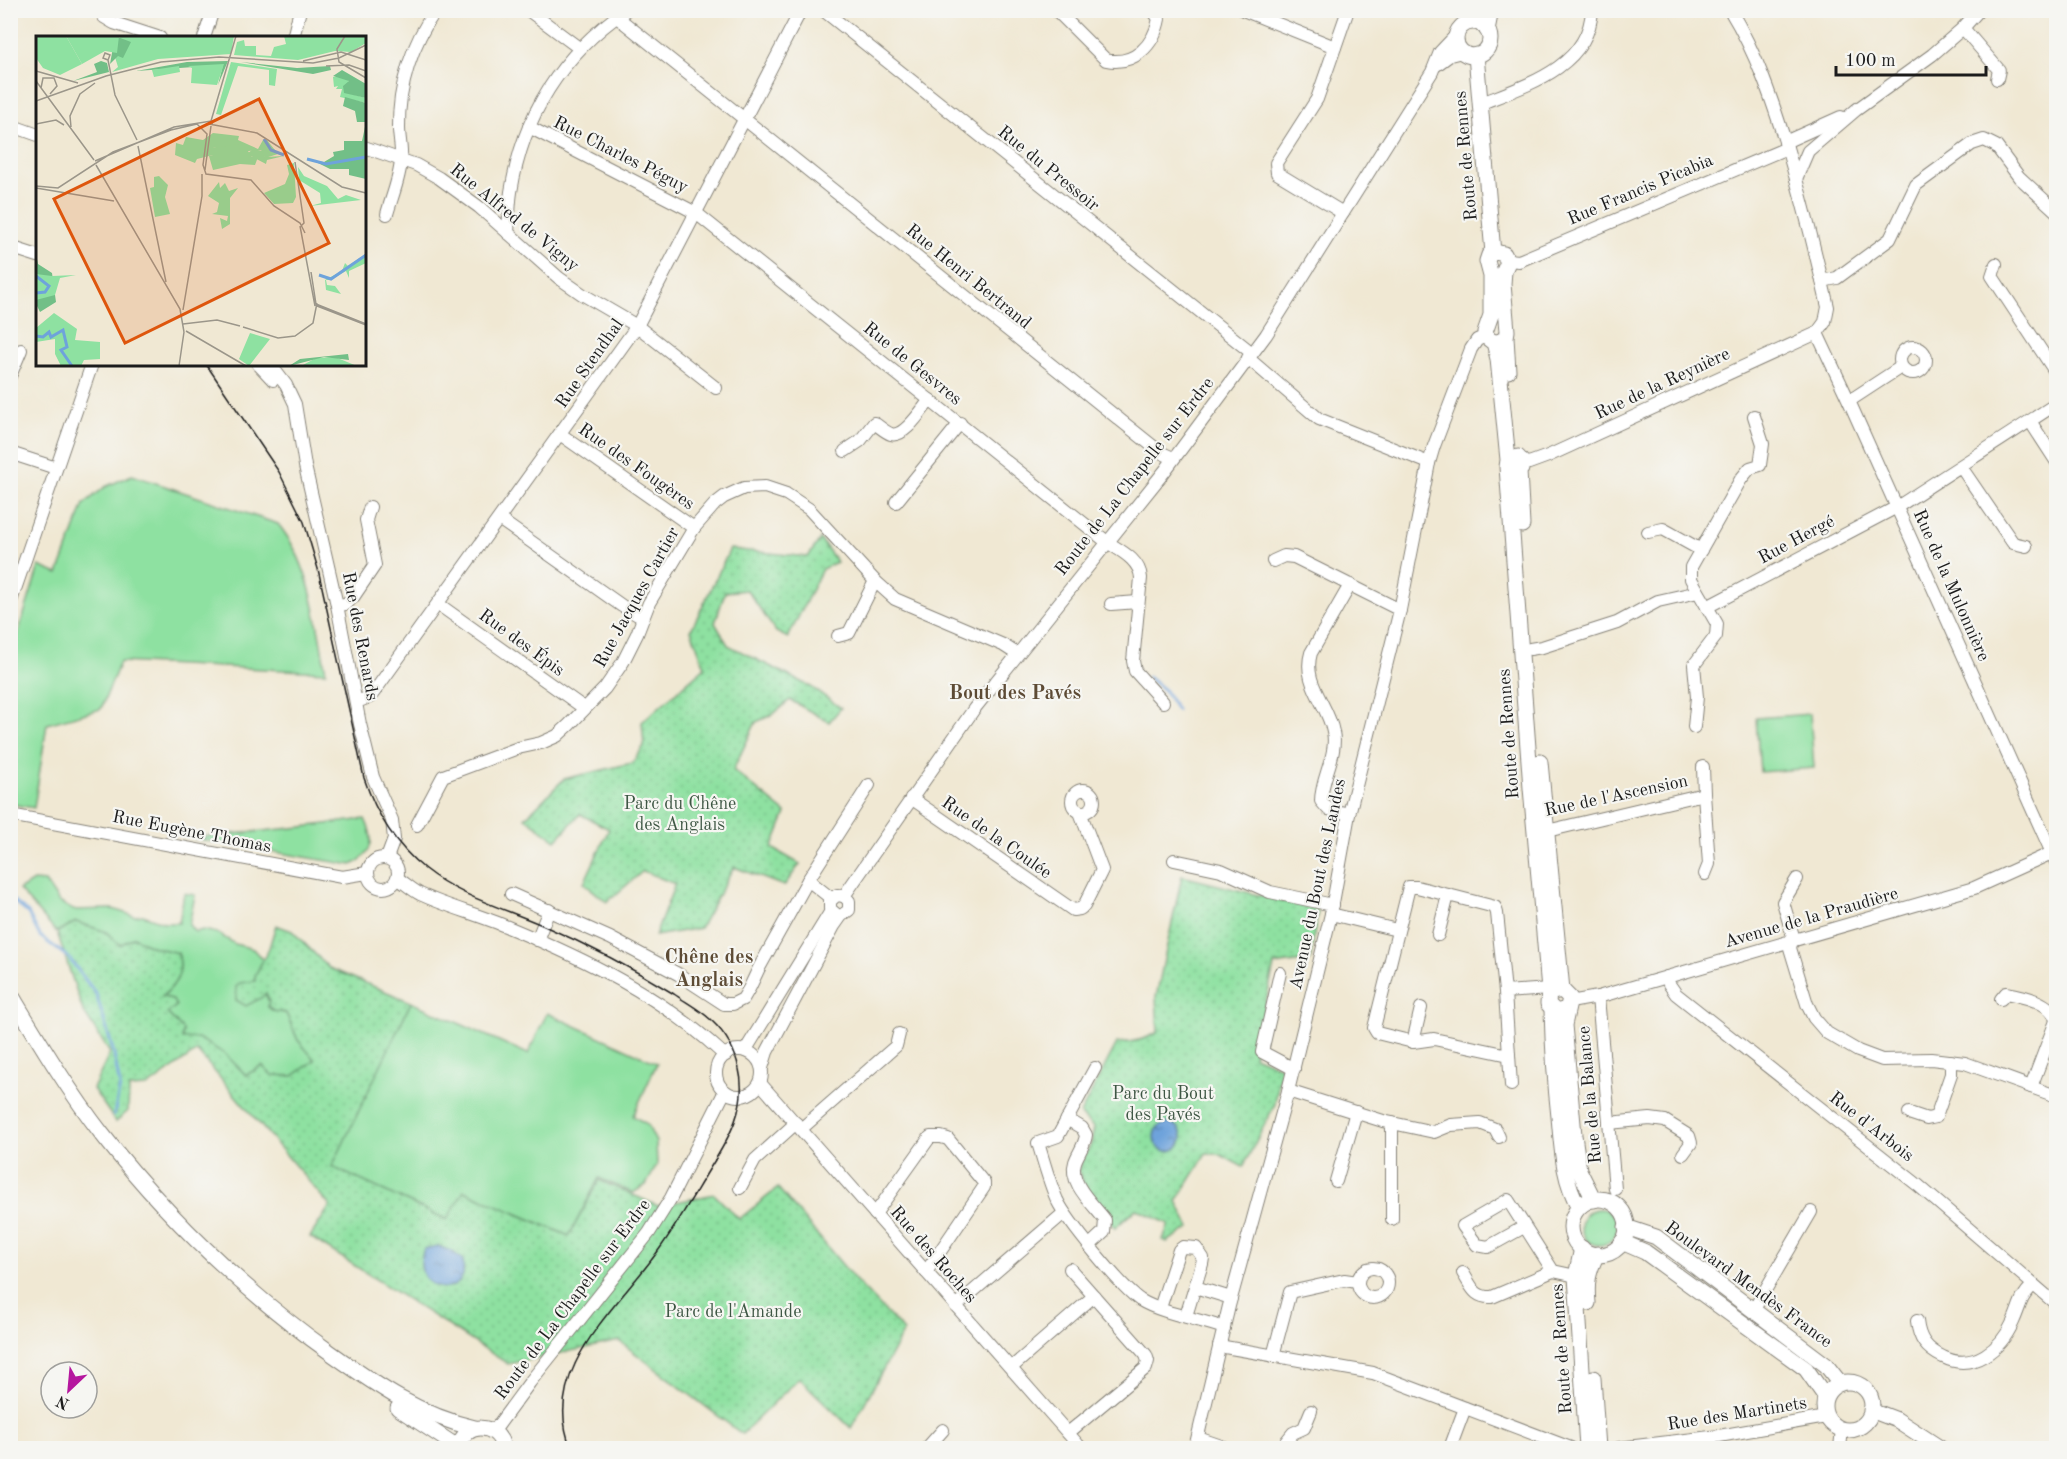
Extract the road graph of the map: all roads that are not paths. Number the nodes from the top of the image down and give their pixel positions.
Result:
1 (102, 10) edge
2 (205, 10) edge
3 (213, 10) edge
4 (300, 10) edge
5 (436, 10) edge
6 (528, 10) edge
7 (801, 10) edge
8 (823, 10) edge
9 (1056, 10) edge
10 (1153, 10) edge
11 (1243, 10) edge
12 (1347, 10) edge
13 (1491, 10) edge
14 (1592, 10) edge
15 (1730, 10) edge
16 (1979, 10) edge
17 (621, 14) edge
18 (1471, 17) edge
19 (1963, 28) junction
20 (1487, 30) junction
21 (1457, 34) junction
22 (154, 36) edge
23 (198, 36) edge
24 (205, 36) edge
25 (294, 36) edge
26 (1335, 47) junction
27 (579, 48) junction
28 (1469, 53) junction
29 (1435, 66) junction
30 (1996, 80) dead end
31 (1479, 104) junction
32 (1856, 110) junction
33 (744, 119) junction
34 (10, 125) edge
35 (529, 127) junction
36 (36, 134) edge
37 (1786, 145) junction
38 (366, 148) edge
39 (401, 159) junction
40 (1796, 179) junction
41 (2056, 211) edge
42 (696, 213) junction
43 (1343, 213) junction
44 (387, 214) dead end
45 (508, 233) junction
46 (10, 248) edge
47 (36, 255) edge
48 (1995, 264) dead end
49 (1500, 267) junction
50 (1822, 281) junction
51 (637, 327) junction
52 (1496, 332) junction
53 (1817, 333) junction
54 (21, 350) dead end
55 (1250, 355) junction
56 (92, 366) edge
57 (260, 366) edge
58 (271, 366) edge
59 (1901, 367) dead end
60 (2056, 373) edge
61 (10, 376) edge
62 (716, 388) dead end
63 (930, 400) junction
64 (1849, 401) junction
65 (2056, 404) edge
66 (296, 416) junction
67 (1754, 416) dead end
68 (2030, 421) junction
69 (960, 423) junction
70 (560, 434) junction
71 (845, 451) dead end
72 (10, 453) edge
73 (1173, 458) junction
74 (2056, 461) edge
75 (1429, 463) junction
76 (1515, 464) junction
77 (1961, 467) junction
78 (56, 468) junction
79 (896, 502) dead end
80 (370, 507) dead end
81 (1897, 507) junction
82 (499, 519) junction
83 (694, 528) junction
84 (1648, 532) dead end
85 (1107, 542) junction
86 (2026, 546) dead end
87 (1701, 550) junction
88 (1273, 561) dead end
89 (875, 581) junction
90 (1350, 585) junction
91 (1693, 592) junction
92 (1138, 602) junction
93 (10, 604) edge
94 (438, 604) junction
95 (1111, 604) dead end
96 (337, 605) junction
97 (1710, 606) junction
98 (1400, 610) junction
99 (643, 618) junction
100 (838, 636) dead end
101 (1530, 649) junction
102 (1017, 654) junction
103 (356, 702) junction
104 (1163, 702) dead end
105 (584, 708) junction
106 (1694, 727) dead end
107 (1703, 767) dead end
108 (869, 785) dead end
109 (1704, 795) junction
110 (910, 798) junction
111 (1080, 812) dead end
112 (1349, 814) junction
113 (10, 815) edge
114 (417, 825) dead end
115 (1540, 830) junction
116 (2055, 855) edge
117 (387, 858) junction
118 (1174, 860) dead end
119 (367, 873) junction
120 (1705, 874) dead end
121 (397, 878) junction
122 (1797, 879) dead end
123 (808, 880) junction
124 (511, 894) dead end
125 (1448, 895) junction
126 (837, 905) junction
127 (549, 910) junction
128 (1332, 910) junction
129 (1397, 930) junction
130 (1438, 935) dead end
131 (537, 940) junction
132 (1791, 943) junction
133 (1280, 973) dead end
134 (1667, 977) junction
135 (1504, 992) junction
136 (10, 993) edge
137 (1599, 997) junction
138 (1558, 999) junction
139 (2001, 999) dead end
140 (1421, 1008) dead end
141 (10, 1011) edge
142 (2056, 1021) edge
143 (691, 1027) junction
144 (899, 1034) dead end
145 (1413, 1042) junction
146 (745, 1051) junction
147 (726, 1054) junction
148 (1509, 1055) junction
149 (1951, 1061) junction
150 (762, 1068) junction
151 (1095, 1068) dead end
152 (717, 1069) junction
153 (1294, 1069) junction
154 (760, 1083) junction
155 (1511, 1085) dead end
156 (2031, 1087) junction
157 (725, 1091) junction
158 (1288, 1091) junction
159 (2056, 1096) edge
160 (1356, 1112) junction
161 (1910, 1113) dead end
162 (1067, 1119) junction
163 (1392, 1123) junction
164 (1609, 1123) junction
165 (798, 1126) junction
166 (1499, 1137) dead end
167 (1683, 1154) dead end
168 (1336, 1181) dead end
169 (740, 1188) dead end
170 (1615, 1189) dead end
171 (1594, 1200) junction
172 (1579, 1207) junction
173 (1811, 1212) dead end
174 (1064, 1213) junction
175 (875, 1214) junction
176 (1392, 1219) dead end
177 (1524, 1227) junction
178 (1624, 1235) junction
179 (1090, 1245) junction
180 (1582, 1248) junction
181 (1597, 1254) junction
182 (1070, 1269) dead end
183 (1553, 1271) junction
184 (926, 1272) junction
185 (1463, 1273) dead end
186 (1576, 1276) junction
187 (1358, 1282) dead end
188 (2033, 1285) junction
189 (1195, 1287) junction
190 (1094, 1296) junction
191 (1231, 1298) junction
192 (2056, 1304) edge
193 (956, 1306) junction
194 (1160, 1308) junction
195 (1753, 1311) junction
196 (1186, 1316) junction
197 (1917, 1321) dead end
198 (1224, 1328) junction
199 (1219, 1346) junction
200 (1273, 1356) junction
201 (1011, 1368) junction
202 (1840, 1383) junction
203 (1825, 1396) junction
204 (1466, 1408) junction
205 (1872, 1410) junction
206 (1311, 1411) dead end
207 (1826, 1417) junction
208 (475, 1428) junction
209 (1842, 1429) junction
210 (943, 1430) dead end
211 (494, 1431) junction
212 (1068, 1433) junction
213 (1197, 1443) edge
214 (1938, 1447) edge
215 (504, 1448) edge
216 (459, 1449) edge
217 (927, 1449) edge
218 (1081, 1449) edge
219 (1227, 1449) edge
220 (1281, 1449) edge
221 (1450, 1449) edge
222 (1571, 1449) edge
223 (1587, 1449) edge
224 (1598, 1449) edge
225 (1619, 1449) edge
226 (1840, 1449) edge

1 - 22 street
2 - 23 street
3 - 24 street
4 - 25 street
5 - 39 street
6 - 27 street
7 - 33 street, Rue Stendhal
8 - 55 street, Rue du Pressoir
9 - 10 street
11 - 26 street
12 - 26 street
13 - 20 main road
14 - 31 street
15 - 37 street
16 - 19 street
17 - 27 street
17 - 33 street, Rue Henri Bertrand
18 - 20 main road
18 - 21 main road
19 - 30 street
19 - 32 street
20 - 28 main road
21 - 28 main road
21 - 29 street, Route de La Chapelle sur Erdre
26 - 43 street
27 - 35 street
28 - 29 street, Route de La Chapelle sur Erdre
28 - 31 main road, Route de Rennes
29 - 43 street, Route de La Chapelle sur Erdre
31 - 49 main road, Route de Rennes
32 - 37 street, Rue Francis Picabia
32 - 40 street
33 - 42 street, Rue Stendhal
33 - 73 street, Rue Henri Bertrand
34 - 36 street
35 - 42 street, Rue Charles Péguy
35 - 45 street
37 - 40 street
37 - 49 street, Rue Francis Picabia
38 - 39 street, Rue Alfred de Vigny
39 - 44 street
39 - 45 street, Rue Alfred de Vigny
40 - 50 street
41 - 50 street
42 - 51 street, Rue Stendhal
42 - 63 street, Rue de Gesvres
43 - 55 street, Route de La Chapelle sur Erdre
45 - 51 street, Rue Alfred de Vigny
46 - 47 street
48 - 60 street
49 - 52 main road, Route de Rennes
50 - 53 street
51 - 62 street, Rue Alfred de Vigny
51 - 70 street, Rue Stendhal
52 - 75 street, Avenue du Bout des Landes
52 - 76 main road, Route de Rennes
53 - 64 street, Rue de la Mulonnière
53 - 76 street, Rue de la Reynière
54 - 61 street
55 - 73 street, Route de La Chapelle sur Erdre
55 - 75 street, Rue du Pressoir
56 - 78 street
57 - 66 street, Rue des Renards
58 - 66 street, Rue des Renards
59 - 64 street
63 - 69 street, Rue de Gesvres
63 - 71 street
64 - 81 street, Rue de la Mulonnière
65 - 68 street, Rue Hergé
66 - 96 street, Rue des Renards
67 - 87 street
68 - 74 street
68 - 77 street, Rue Hergé
69 - 79 street
69 - 85 street, Rue de Gesvres
70 - 82 street, Rue Stendhal
70 - 83 street, Rue des Fougères
72 - 78 street
73 - 85 street, Route de La Chapelle sur Erdre
75 - 98 street, Avenue du Bout des Landes
76 - 101 main road, Route de Rennes
76 - 115 main road, Route de Rennes
77 - 81 street, Rue Hergé
77 - 86 street
78 - 93 street
80 - 96 street
81 - 97 street, Rue Hergé
81 - 116 street, Rue de la Mulonnière
82 - 94 street, Rue Stendhal
82 - 99 street
83 - 89 street, Rue Jacques Cartier
83 - 99 street, Rue Jacques Cartier
84 - 87 street
85 - 92 street, Rue de Gesvres
85 - 102 street, Route de La Chapelle sur Erdre
87 - 91 street
88 - 90 street
89 - 100 street
89 - 102 street, Rue Jacques Cartier
90 - 98 street
90 - 112 street
91 - 97 street
91 - 101 street
92 - 95 street
92 - 104 street
94 - 103 street, Rue Stendhal
94 - 105 street, Rue des Épis
96 - 103 street, Rue des Renards
97 - 106 street
98 - 112 street, Avenue du Bout des Landes
99 - 105 street, Rue Jacques Cartier
101 - 115 main road, Route de Rennes
102 - 110 street, Route de La Chapelle sur Erdre
103 - 117 street, Rue des Renards
105 - 114 street, Rue Jacques Cartier
107 - 109 street, Rue de l'Ascension
108 - 123 street
109 - 115 street, Rue de l'Ascension
109 - 120 street, Rue de l'Ascension
110 - 111 street, Rue de la Coulée
110 - 126 street, Route de La Chapelle sur Erdre
112 - 128 street, Avenue du Bout des Landes
113 - 119 street, Rue Eugène Thomas
115 - 138 main road, Route de Rennes
116 - 132 street, Avenue de la Praudière
117 - 119 street
117 - 121 street
118 - 128 street
119 - 121 street
121 - 131 street
122 - 132 street
123 - 126 street
123 - 127 street
124 - 127 street
125 - 129 street
125 - 130 street
125 - 135 street
126 - 146 street, Route de La Chapelle sur Erdre
126 - 150 street, Route de La Chapelle sur Erdre
127 - 131 street
128 - 129 street
128 - 153 street, Avenue du Bout des Landes
129 - 145 street
131 - 143 street
132 - 134 street, Avenue de la Praudière
132 - 149 street
133 - 153 street
134 - 137 street, Avenue de la Praudière
134 - 188 street, Rue d'Arbois
135 - 138 street, Avenue de la Praudière
135 - 148 street
136 - 208 main road
137 - 138 street, Avenue de la Praudière
137 - 164 street, Rue de la Balance
138 - 171 main road, Route de Rennes
138 - 172 main road, Route de Rennes
139 - 142 street
140 - 145 street
141 - 216 main road
142 - 156 street
143 - 147 street
143 - 152 street
144 - 165 street
145 - 148 street
146 - 147 street
146 - 150 street
147 - 152 street
148 - 155 street
149 - 156 street
149 - 161 street
150 - 154 street
151 - 162 street
152 - 157 street
153 - 158 street, Avenue du Bout des Landes
154 - 157 street
154 - 165 street, Rue des Roches
156 - 159 street
157 - 211 street, Route de La Chapelle sur Erdre
158 - 160 street
158 - 191 street, Avenue du Bout des Landes
160 - 163 street
160 - 168 street
162 - 174 street
162 - 179 street
163 - 166 street
163 - 176 street
164 - 167 street
164 - 170 street, Rue de la Balance
165 - 169 street
165 - 175 street, Rue des Roches
171 - 172 main road
171 - 178 main road
172 - 180 main road
173 - 195 street
174 - 179 street
174 - 193 street
175 - 184 street, Rue des Roches
175 - 184 street
177 - 177 street
177 - 183 street
178 - 181 main road
178 - 195 main road, Boulevard Mendès France
178 - 203 main road, Boulevard Mendès France
179 - 194 street
180 - 181 main road
180 - 186 main road, Route de Rennes
181 - 224 main road, Route de Rennes
182 - 190 street
183 - 185 street
183 - 186 street
184 - 193 street, Rue des Roches
186 - 223 main road, Route de Rennes
187 - 200 street
188 - 192 street, Rue d'Arbois
188 - 197 street
189 - 191 street
189 - 194 street
189 - 196 street
190 - 201 street
190 - 212 street
191 - 198 street, Avenue du Bout des Landes
193 - 201 street, Rue des Roches
194 - 196 street
195 - 202 main road, Boulevard Mendès France
196 - 198 street
198 - 199 street, Avenue du Bout des Landes
199 - 200 street
199 - 213 street, Avenue du Bout des Landes
200 - 204 street
201 - 212 street, Rue des Roches
202 - 203 main road
202 - 205 main road
203 - 207 main road
204 - 221 street
204 - 222 street
205 - 209 main road
205 - 214 main road
206 - 220 street
207 - 209 main road
207 - 225 street, Rue des Martinets
208 - 211 main road
208 - 216 main road
209 - 226 street
210 - 217 street
211 - 215 main road
212 - 218 street, Rue des Roches
213 - 219 street

